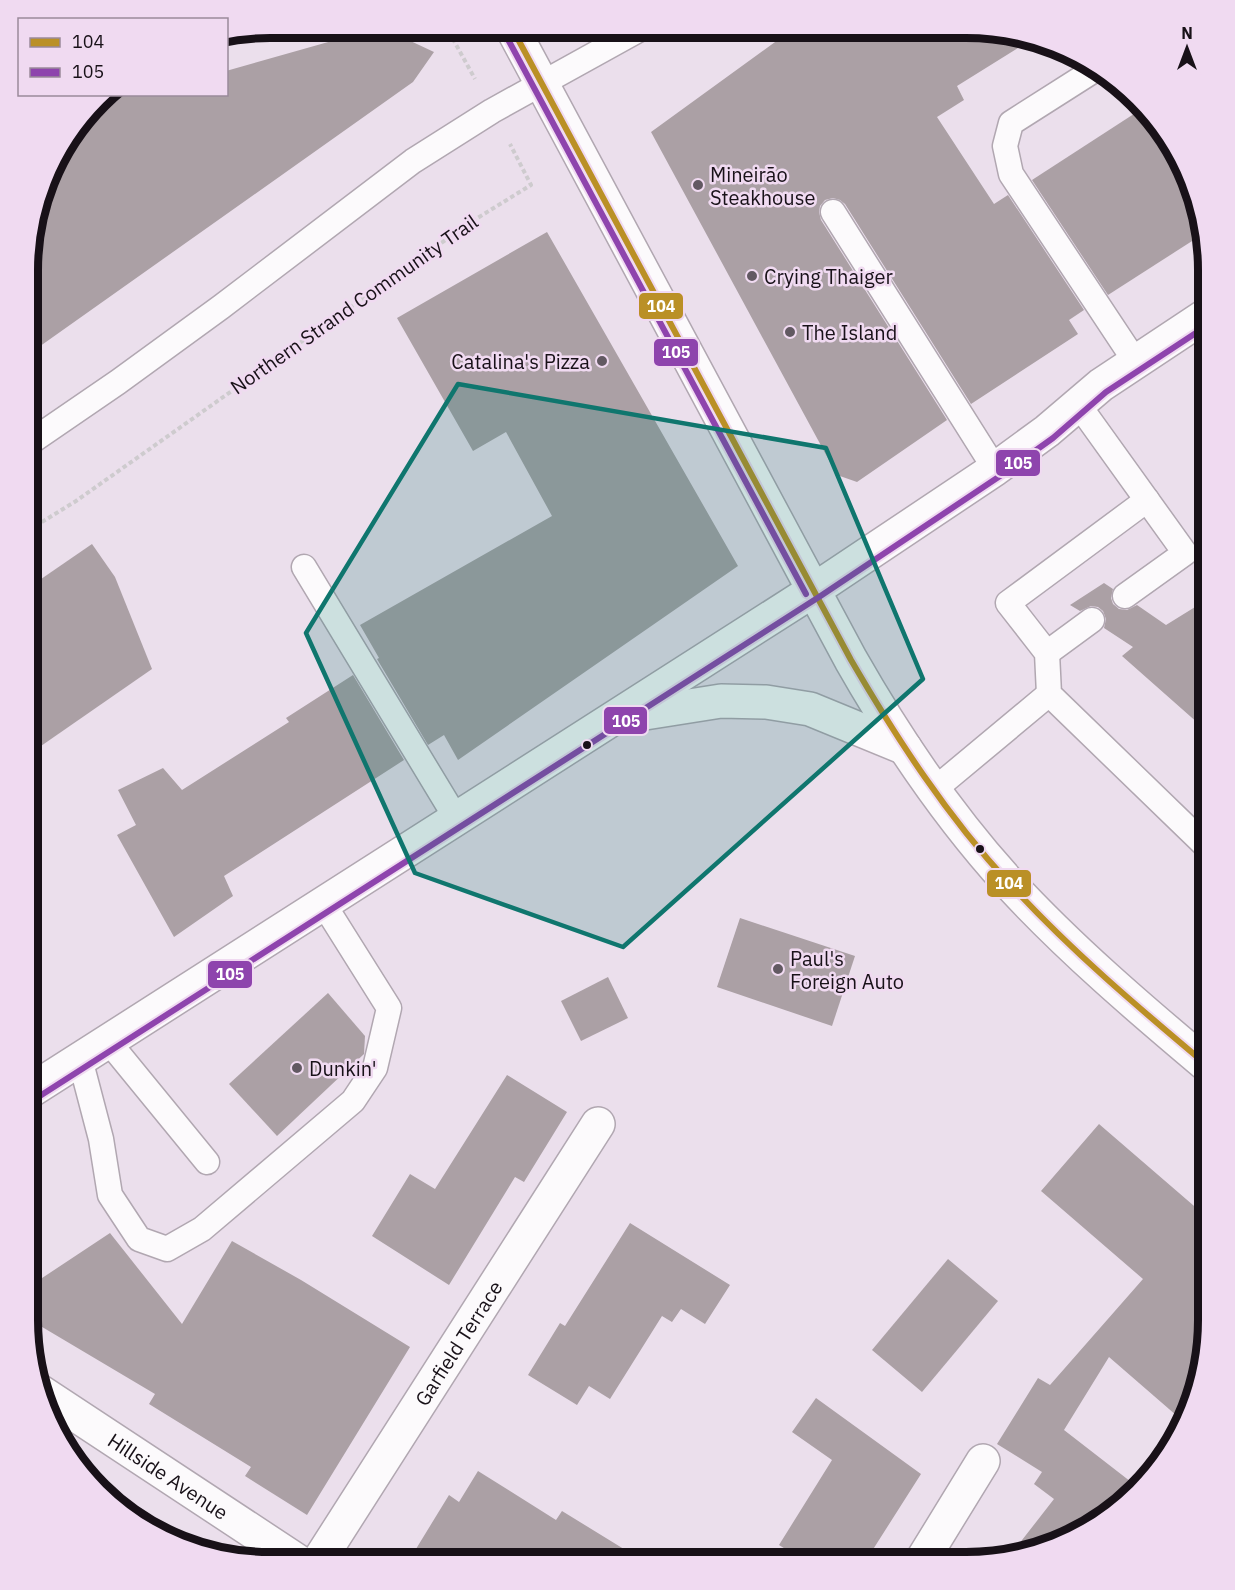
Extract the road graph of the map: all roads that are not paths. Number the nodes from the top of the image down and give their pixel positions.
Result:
1 (517, 37) edge
2 (626, 37) edge
3 (1089, 74) edge
4 (542, 83) junction
5 (833, 212) dead end
6 (1198, 321) edge
7 (1135, 362) junction
8 (1078, 404) junction
9 (38, 437) edge
10 (995, 469) junction
11 (1147, 500) junction
12 (304, 567) dead end
13 (814, 590) junction
14 (1125, 596) dead end
15 (1092, 620) dead end
16 (1047, 652) junction
17 (1049, 694) junction
18 (612, 718) junction
19 (905, 748) junction
20 (935, 789) junction
21 (456, 818) junction
22 (1198, 838) edge
23 (323, 903) junction
24 (108, 1041) junction
25 (1198, 1057) edge
26 (80, 1059) junction
27 (38, 1086) edge
28 (598, 1124) dead end
29 (207, 1162) dead end
30 (52, 1401) edge
31 (984, 1461) dead end
32 (284, 1552) edge
33 (324, 1552) edge
34 (928, 1552) edge

1 - 4 main road
2 - 4 lane
3 - 7 lane
4 - 9 lane
4 - 13 main road
5 - 10 lane
6 - 7 main road
7 - 8 main road
8 - 10 main road
8 - 11 lane
10 - 13 main road
11 - 14 lane
11 - 16 lane
12 - 21 lane
13 - 18 main road
13 - 19 main road
15 - 16 lane
16 - 17 lane
17 - 20 lane
17 - 22 lane
18 - 19 main road
18 - 21 main road
19 - 20 main road
20 - 25 main road
21 - 23 main road
23 - 24 main road
23 - 26 lane
24 - 26 main road
24 - 29 lane
26 - 27 main road
28 - 33 main road, Garfield Terrace
30 - 32 main road, Hillside Avenue
31 - 34 main road

